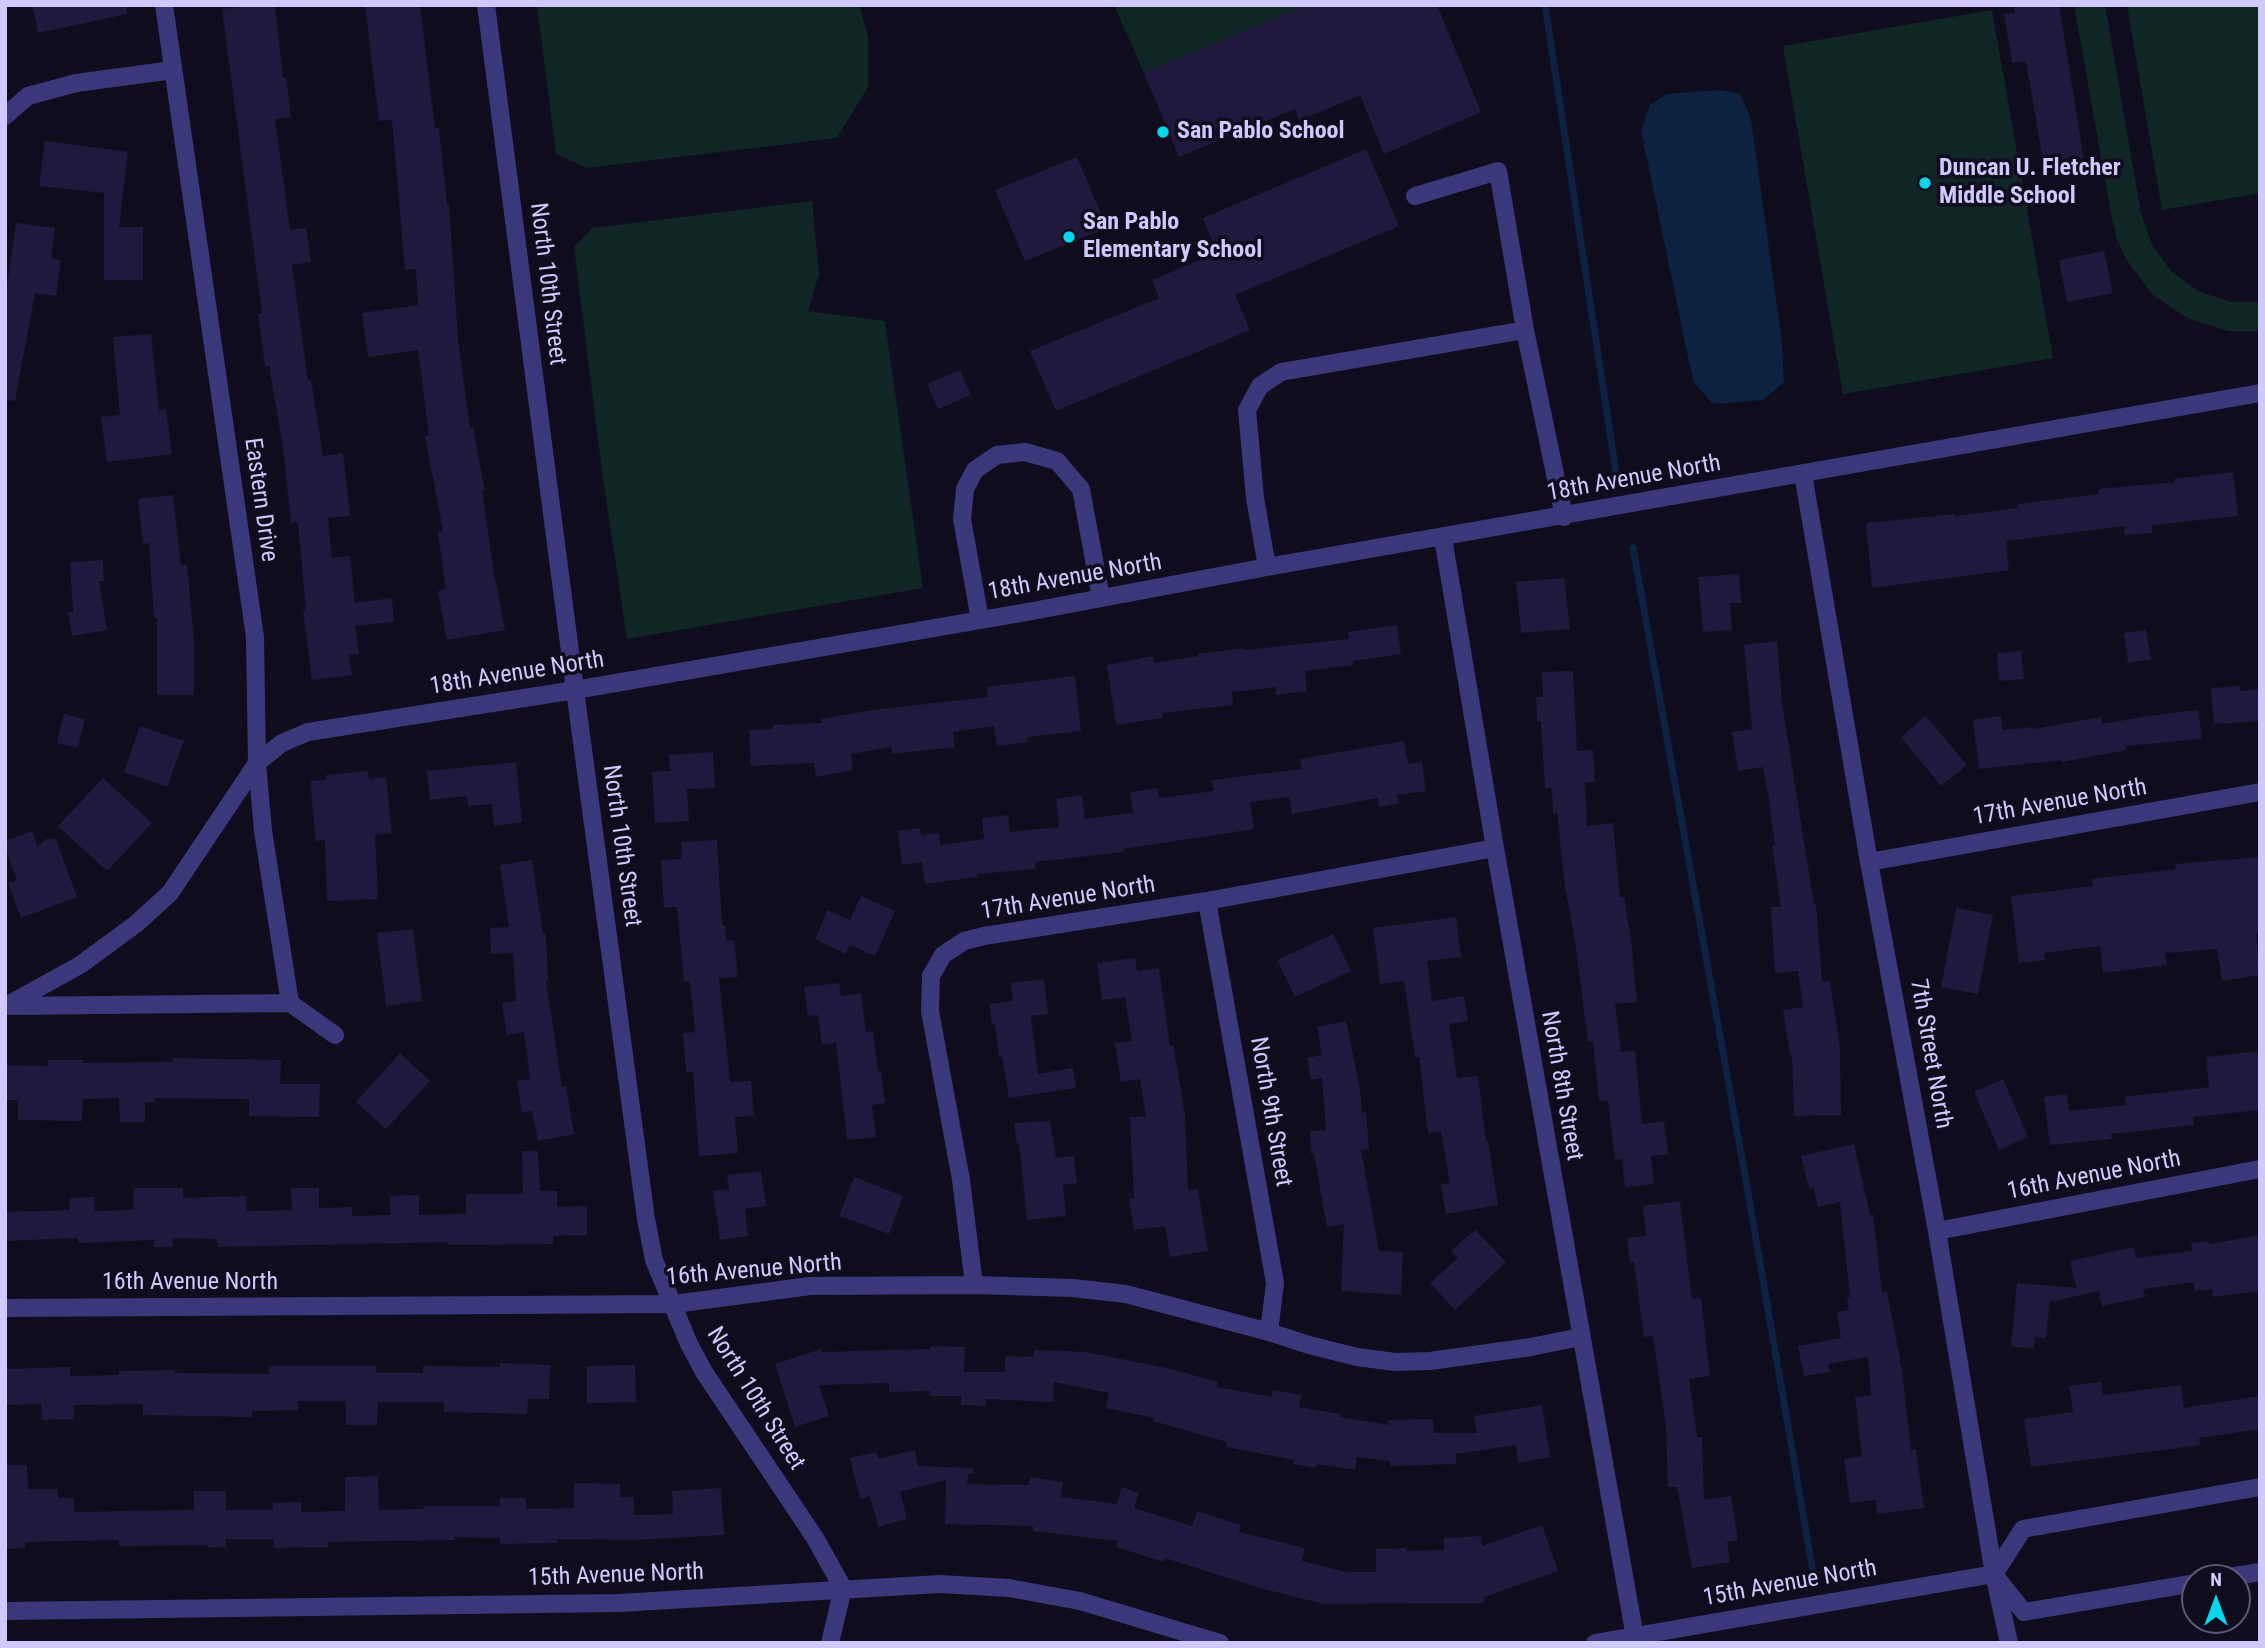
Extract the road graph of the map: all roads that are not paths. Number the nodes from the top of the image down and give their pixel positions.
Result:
1 (164, 5) edge
2 (486, 5) edge
3 (173, 70) junction
4 (5, 116) edge
5 (1415, 196) dead end
6 (1525, 330) junction
7 (2260, 393) edge
8 (1803, 474) junction
9 (1564, 517) junction
10 (1443, 538) junction
11 (1266, 567) junction
12 (1101, 598) junction
13 (980, 620) junction
14 (575, 690) junction
15 (257, 763) junction
16 (2260, 792) edge
17 (1495, 848) junction
18 (1869, 862) junction
19 (1207, 901) junction
20 (290, 1003) junction
21 (6, 1006) edge
22 (335, 1035) dead end
23 (2260, 1169) edge
24 (1937, 1231) junction
25 (974, 1285) junction
26 (674, 1304) junction
27 (5, 1308) edge
28 (1269, 1332) junction
29 (1580, 1337) junction
30 (2260, 1487) edge
31 (1994, 1574) junction
32 (2181, 1585) edge
33 (843, 1588) junction
34 (5, 1611) edge
35 (1636, 1639) edge
36 (830, 1643) edge
37 (1220, 1643) edge
38 (1595, 1643) edge
39 (2009, 1643) edge

1 - 3 street, Eastern Drive
2 - 14 street, North 10th Street
3 - 4 street
3 - 15 street, Eastern Drive
5 - 6 street
6 - 9 street
6 - 11 street
7 - 8 street, 18th Avenue North
8 - 9 street, 18th Avenue North
8 - 18 street, 7th Street North
9 - 10 street, 18th Avenue North
10 - 11 street, 18th Avenue North
10 - 17 street, North 8th Street
11 - 12 street, 18th Avenue North
12 - 13 street, 18th Avenue North
12 - 13 street
13 - 14 street, 18th Avenue North
14 - 15 street, 18th Avenue North
14 - 26 street, North 10th Street
15 - 20 street, Eastern Drive
15 - 21 street, 18th Avenue North
16 - 18 street, 17th Avenue North
17 - 19 street, 17th Avenue North
17 - 29 street, North 8th Street
18 - 24 street, 7th Street North
19 - 25 street, 17th Avenue North
19 - 28 street, North 9th Street
20 - 21 street, 18th Avenue North
20 - 22 street
23 - 24 street, 16th Avenue North
24 - 31 street, 7th Street North
25 - 26 street, 16th Avenue North
25 - 28 street, 16th Avenue North
26 - 27 street, 16th Avenue North
26 - 33 street, North 10th Street
28 - 29 street, 16th Avenue North
29 - 35 street, North 8th Street
30 - 31 street
31 - 32 street
31 - 35 street, 15th Avenue North
31 - 39 street, 7th Street North
33 - 34 street, 15th Avenue North
33 - 36 street
33 - 37 street, 15th Avenue North
35 - 38 street, 15th Avenue North

